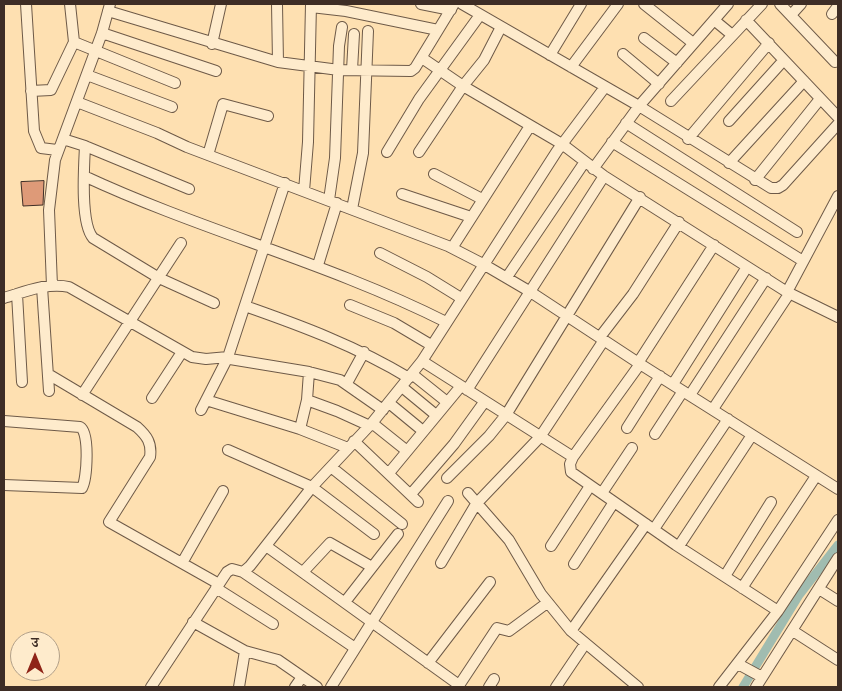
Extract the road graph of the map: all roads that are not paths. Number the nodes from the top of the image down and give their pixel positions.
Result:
1 (26, 4) edge
2 (70, 4) edge
3 (221, 4) edge
4 (277, 4) edge
5 (421, 4) edge
6 (462, 4) edge
7 (581, 4) edge
8 (618, 4) edge
9 (644, 4) edge
10 (728, 4) edge
11 (762, 4) edge
12 (780, 4) edge
13 (801, 4) edge
14 (311, 5) edge
15 (453, 7) edge
16 (109, 8) edge
17 (480, 15) junction
18 (791, 15) junction
19 (714, 20) junction
20 (746, 20) junction
21 (342, 27) dead end
22 (501, 27) junction
23 (438, 30) junction
24 (368, 31) dead end
25 (102, 32) junction
26 (354, 34) dead end
27 (732, 34) junction
28 (644, 38) dead end
29 (74, 42) junction
30 (693, 43) junction
31 (769, 43) junction
32 (212, 44) junction
33 (94, 51) junction
34 (623, 54) dead end
35 (550, 55) junction
36 (422, 58) junction
37 (783, 61) junction
38 (278, 62) junction
39 (835, 62) dead end
40 (677, 63) junction
41 (571, 67) junction
42 (310, 68) junction
43 (339, 70) junction
44 (352, 70) junction
45 (367, 70) junction
46 (440, 70) junction
47 (216, 71) dead end
48 (86, 75) junction
49 (804, 81) junction
50 (175, 83) dead end
51 (659, 84) junction
52 (464, 86) junction
53 (605, 87) junction
54 (31, 91) junction
55 (820, 99) junction
56 (671, 101) dead end
57 (77, 102) junction
58 (639, 106) junction
59 (172, 107) dead end
60 (268, 116) dead end
61 (838, 118) edge
62 (730, 121) dead end
63 (626, 123) junction
64 (838, 124) edge
65 (530, 126) junction
66 (62, 139) junction
67 (688, 139) junction
68 (612, 142) junction
69 (562, 144) junction
70 (84, 146) junction
71 (57, 150) junction
72 (387, 152) dead end
73 (419, 152) dead end
74 (208, 155) junction
75 (584, 162) junction
76 (729, 164) junction
77 (593, 169) junction
78 (434, 174) dead end
79 (84, 176) junction
80 (604, 176) junction
81 (755, 180) junction
82 (285, 183) junction
83 (189, 189) dead end
84 (304, 191) junction
85 (402, 194) dead end
86 (838, 196) edge
87 (640, 197) junction
88 (482, 199) junction
89 (332, 202) junction
90 (352, 209) junction
91 (471, 217) junction
92 (679, 222) junction
93 (797, 232) dead end
94 (181, 243) dead end
95 (714, 245) junction
96 (265, 246) junction
97 (452, 248) junction
98 (380, 253) dead end
99 (803, 261) junction
100 (483, 264) junction
101 (318, 266) junction
102 (747, 267) junction
103 (507, 277) junction
104 (159, 278) junction
105 (766, 278) junction
106 (47, 287) junction
107 (529, 291) junction
108 (788, 293) junction
109 (17, 294) junction
110 (4, 298) edge
111 (462, 298) junction
112 (214, 303) dead end
113 (350, 304) dead end
114 (244, 306) junction
115 (568, 316) junction
116 (838, 317) edge
117 (446, 322) junction
118 (130, 323) junction
119 (602, 339) junction
120 (431, 345) junction
121 (182, 352) junction
122 (364, 352) junction
123 (228, 357) junction
124 (422, 361) junction
125 (639, 364) junction
126 (309, 372) junction
127 (48, 374) junction
128 (410, 376) junction
129 (660, 376) junction
130 (22, 382) dead end
131 (347, 383) junction
132 (672, 384) junction
133 (402, 387) junction
134 (464, 388) junction
135 (49, 391) dead end
136 (686, 393) junction
137 (82, 395) junction
138 (152, 398) dead end
139 (307, 400) junction
140 (485, 401) junction
141 (447, 402) junction
142 (386, 406) junction
143 (713, 408) junction
144 (436, 415) junction
145 (506, 415) junction
146 (728, 419) junction
147 (4, 421) edge
148 (371, 424) junction
149 (627, 428) dead end
150 (300, 429) junction
151 (423, 431) junction
152 (656, 434) dead end
153 (752, 435) junction
154 (540, 437) junction
155 (351, 445) junction
156 (632, 448) dead end
157 (228, 450) dead end
158 (407, 451) junction
159 (573, 457) junction
160 (331, 467) junction
161 (389, 473) junction
162 (816, 476) junction
163 (447, 478) dead end
164 (4, 485) edge
165 (590, 486) junction
166 (312, 487) junction
167 (838, 489) edge
168 (223, 491) dead end
169 (468, 493) dead end
170 (602, 493) junction
171 (448, 501) dead end
172 (614, 502) junction
173 (771, 502) dead end
174 (476, 504) junction
175 (838, 520) edge
176 (650, 526) junction
177 (374, 534) dead end
178 (266, 546) junction
179 (551, 546) dead end
180 (679, 546) junction
181 (838, 558) edge
182 (182, 563) junction
183 (441, 563) dead end
184 (574, 564) dead end
185 (372, 567) junction
186 (243, 572) junction
187 (303, 572) junction
188 (725, 576) junction
189 (490, 582) dead end
190 (217, 586) junction
191 (742, 588) junction
192 (819, 589) junction
193 (838, 601) edge
194 (345, 602) junction
195 (547, 603) junction
196 (778, 611) junction
197 (372, 621) junction
198 (193, 622) junction
199 (273, 624) dead end
200 (571, 631) junction
201 (793, 631) junction
202 (585, 644) junction
203 (355, 648) junction
204 (245, 651) junction
205 (838, 660) edge
206 (428, 663) junction
207 (750, 670) junction
208 (302, 676) junction
209 (459, 686) edge
210 (151, 687) edge
211 (239, 687) edge
212 (295, 687) edge
213 (317, 687) edge
214 (331, 687) edge
215 (556, 687) edge
216 (638, 687) edge
217 (719, 687) edge
218 (756, 687) edge

1 - 54 street
2 - 29 street
3 - 32 street
4 - 38 street
5 - 15 street
6 - 17 street
7 - 35 street
8 - 41 street
9 - 30 street
10 - 19 street
11 - 20 street
12 - 18 street
13 - 18 street
14 - 23 street
14 - 42 street
15 - 23 street
16 - 25 street
16 - 32 street
17 - 22 street
17 - 46 street
18 - 39 street
19 - 27 street
19 - 30 street
20 - 27 street
20 - 31 street
21 - 43 street
22 - 35 street
22 - 52 street
23 - 36 street
24 - 45 street
25 - 33 street
25 - 47 street
26 - 44 street
27 - 56 street
28 - 40 street
29 - 33 street
29 - 54 street
30 - 40 street
31 - 37 street
31 - 67 street
32 - 38 street
33 - 48 street
33 - 50 street
34 - 51 street
35 - 41 street
36 - 45 street
36 - 46 street
37 - 49 street
37 - 62 street
38 - 42 street
40 - 51 street
41 - 53 street
42 - 43 street
42 - 84 street
43 - 44 street
43 - 89 street
44 - 45 street
45 - 90 street
46 - 52 street
46 - 72 street
48 - 57 street
48 - 59 street
49 - 55 street
49 - 76 street
51 - 58 street
52 - 65 street
52 - 73 street
53 - 58 street
53 - 69 street
54 - 71 street
55 - 61 street
55 - 81 street
57 - 66 street
57 - 74 street
58 - 63 street
58 - 67 street
60 - 74 street
63 - 68 street
63 - 93 street
64 - 81 street
65 - 69 street
65 - 88 street
66 - 70 street
66 - 71 street
67 - 76 street
68 - 77 street
68 - 99 street
69 - 75 street
69 - 100 street
70 - 79 street
70 - 83 street
71 - 106 street
74 - 82 street
75 - 77 street
75 - 103 street
76 - 81 street
77 - 80 street
78 - 88 street
79 - 96 street
79 - 104 street
80 - 87 street
80 - 107 street
82 - 84 street
82 - 96 street
84 - 89 street
85 - 91 street
86 - 99 street
87 - 92 street
87 - 115 street
88 - 91 street
89 - 90 street
89 - 101 street
90 - 97 street
91 - 97 street
92 - 95 street
92 - 119 street
94 - 104 street
95 - 102 street
95 - 125 street
96 - 101 street
96 - 114 street
97 - 100 street
98 - 111 street
99 - 108 street
100 - 103 street
100 - 111 street
101 - 117 street
102 - 105 street
102 - 132 street
103 - 107 street
104 - 112 street
104 - 118 street
105 - 108 street
105 - 136 street
106 - 109 street
106 - 118 street
106 - 127 street
107 - 115 street
107 - 134 street
108 - 116 street
108 - 143 street
109 - 110 street
109 - 130 street
111 - 117 street
113 - 120 street
114 - 122 street
114 - 123 street
115 - 119 street
115 - 145 street
117 - 120 street
118 - 121 street
118 - 137 street
119 - 125 street
119 - 154 street
120 - 124 street
121 - 123 street
121 - 138 street
122 - 128 street
122 - 131 street
123 - 126 street
123 - 150 street
124 - 128 street
124 - 134 street
125 - 129 street
125 - 159 street
126 - 131 street
126 - 139 street
127 - 135 street
127 - 137 street
128 - 133 street
128 - 141 street
129 - 132 street
129 - 149 street
131 - 142 street
132 - 136 street
133 - 142 street
133 - 144 street
134 - 140 street
134 - 141 street
136 - 143 street
136 - 152 street
137 - 182 street
139 - 148 street
139 - 150 street
140 - 145 street
140 - 161 street
141 - 144 street
142 - 148 street
142 - 151 street
143 - 146 street
144 - 151 street
145 - 154 street
145 - 163 street
146 - 153 street
146 - 176 street
147 - 164 street
148 - 155 street
148 - 158 street
150 - 155 street
151 - 158 street
153 - 162 street
153 - 180 street
154 - 159 street
154 - 174 street
155 - 160 street
155 - 161 street
156 - 170 street
157 - 166 street
158 - 161 street
159 - 165 street
160 - 166 street
160 - 185 street
162 - 167 street
162 - 191 street
165 - 170 street
165 - 179 street
166 - 177 street
166 - 178 street
168 - 182 street
169 - 174 street
170 - 172 street
171 - 197 street
172 - 176 street
172 - 184 street
173 - 188 street
174 - 183 street
174 - 195 street
175 - 196 street
176 - 180 street
176 - 200 street
178 - 186 street
178 - 187 street
180 - 188 street
181 - 192 street
182 - 190 street
185 - 187 street
185 - 194 street
186 - 190 street
186 - 203 street
187 - 194 street
188 - 191 street
189 - 206 street
190 - 198 street
190 - 199 street
191 - 196 street
192 - 193 street
192 - 201 street
194 - 197 street
195 - 200 street
195 - 209 street
196 - 207 street
197 - 203 street
197 - 206 street
198 - 204 street
198 - 210 street
200 - 202 street
201 - 205 street
201 - 207 street
202 - 215 street
202 - 216 street
203 - 214 street
204 - 208 street
204 - 211 street
206 - 209 street
207 - 217 street
207 - 218 street
208 - 212 street
208 - 213 street

